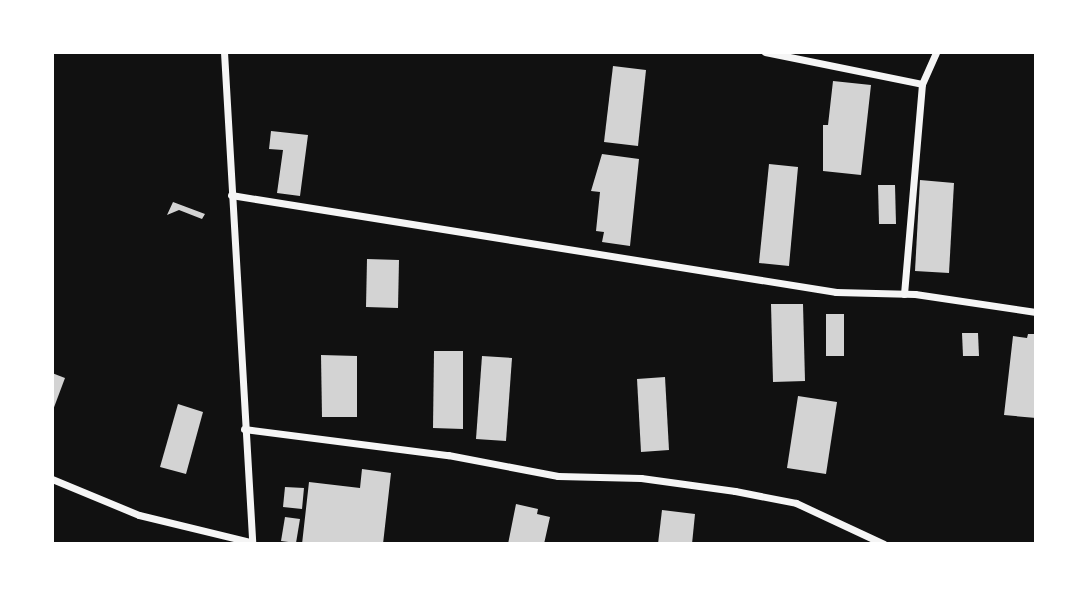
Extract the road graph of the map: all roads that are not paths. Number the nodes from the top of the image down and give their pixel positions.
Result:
1 (224, 52) edge
2 (765, 52) edge
3 (936, 52) edge
4 (922, 84) junction
5 (231, 195) junction
6 (904, 294) junction
7 (1035, 312) edge
8 (244, 429) junction
9 (52, 479) edge
10 (252, 543) edge
11 (884, 544) edge

1 - 5 street
2 - 4 street
3 - 4 street
4 - 6 street
5 - 6 street
5 - 8 street
6 - 7 street
8 - 10 street
8 - 11 street
9 - 10 street

